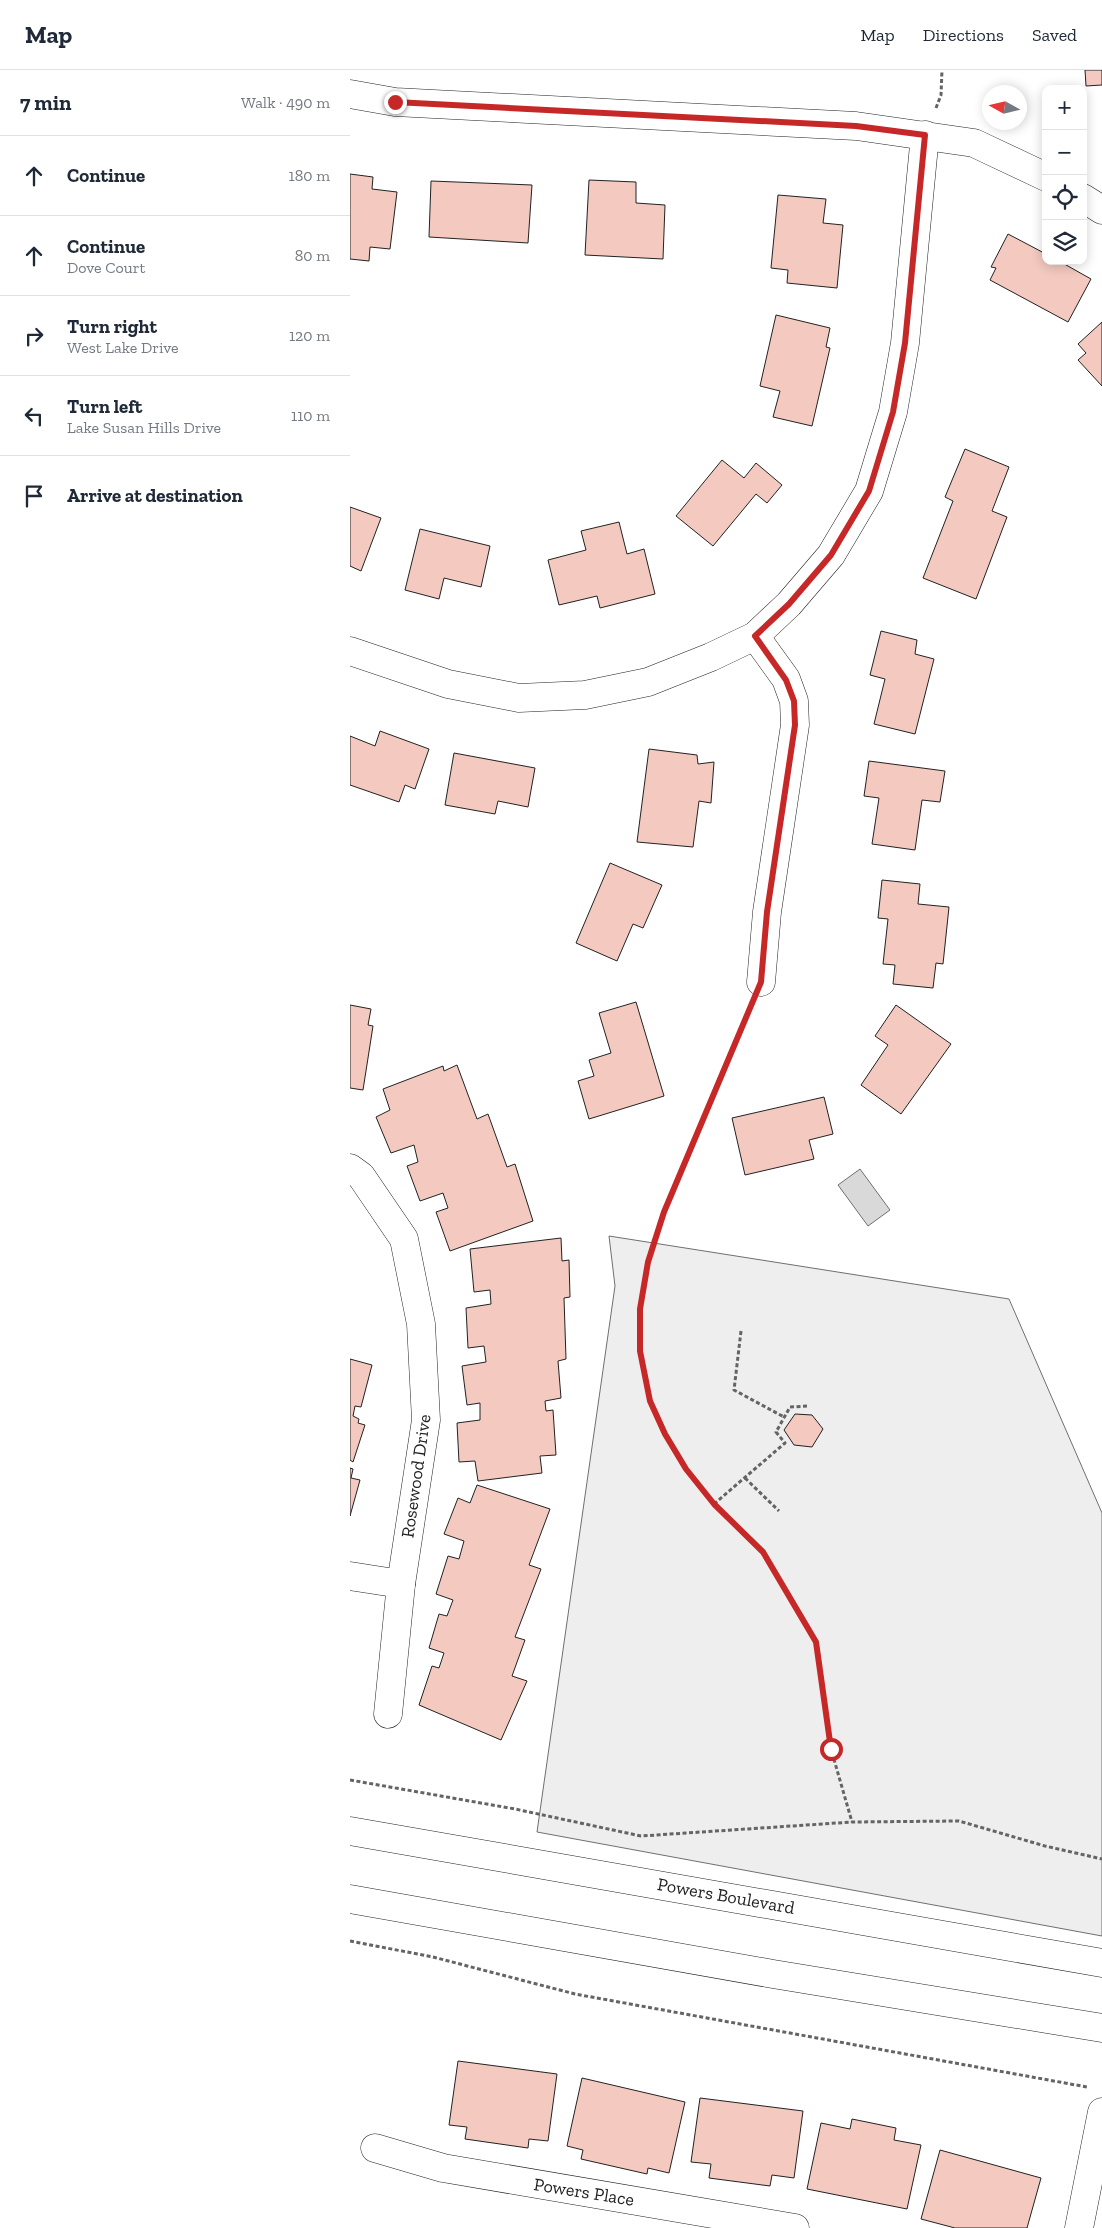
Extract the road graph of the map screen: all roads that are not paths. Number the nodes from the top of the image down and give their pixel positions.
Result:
1 (350, 94) edge
2 (925, 135) junction
3 (1044, 175) edge
4 (1087, 201) edge
5 (1102, 210) edge
6 (755, 636) junction
7 (350, 650) edge
8 (761, 982) road end
9 (350, 1168) edge
10 (350, 1576) edge
11 (401, 1584) junction
12 (388, 1714) dead end
13 (350, 1831) edge
14 (350, 1899) edge
15 (1102, 1963) edge
16 (1102, 2028) edge
17 (1097, 2100) edge
18 (375, 2148) dead end
19 (795, 2228) edge
20 (1079, 2228) edge

1 - 2 street
2 - 3 street
2 - 6 street
4 - 5 street
6 - 7 street
6 - 8 street
9 - 11 street, Rosewood Drive
10 - 11 street
11 - 12 street, Rosewood Drive
13 - 15 street, Powers Boulevard
14 - 16 street
17 - 20 street
18 - 19 street, Powers Place

